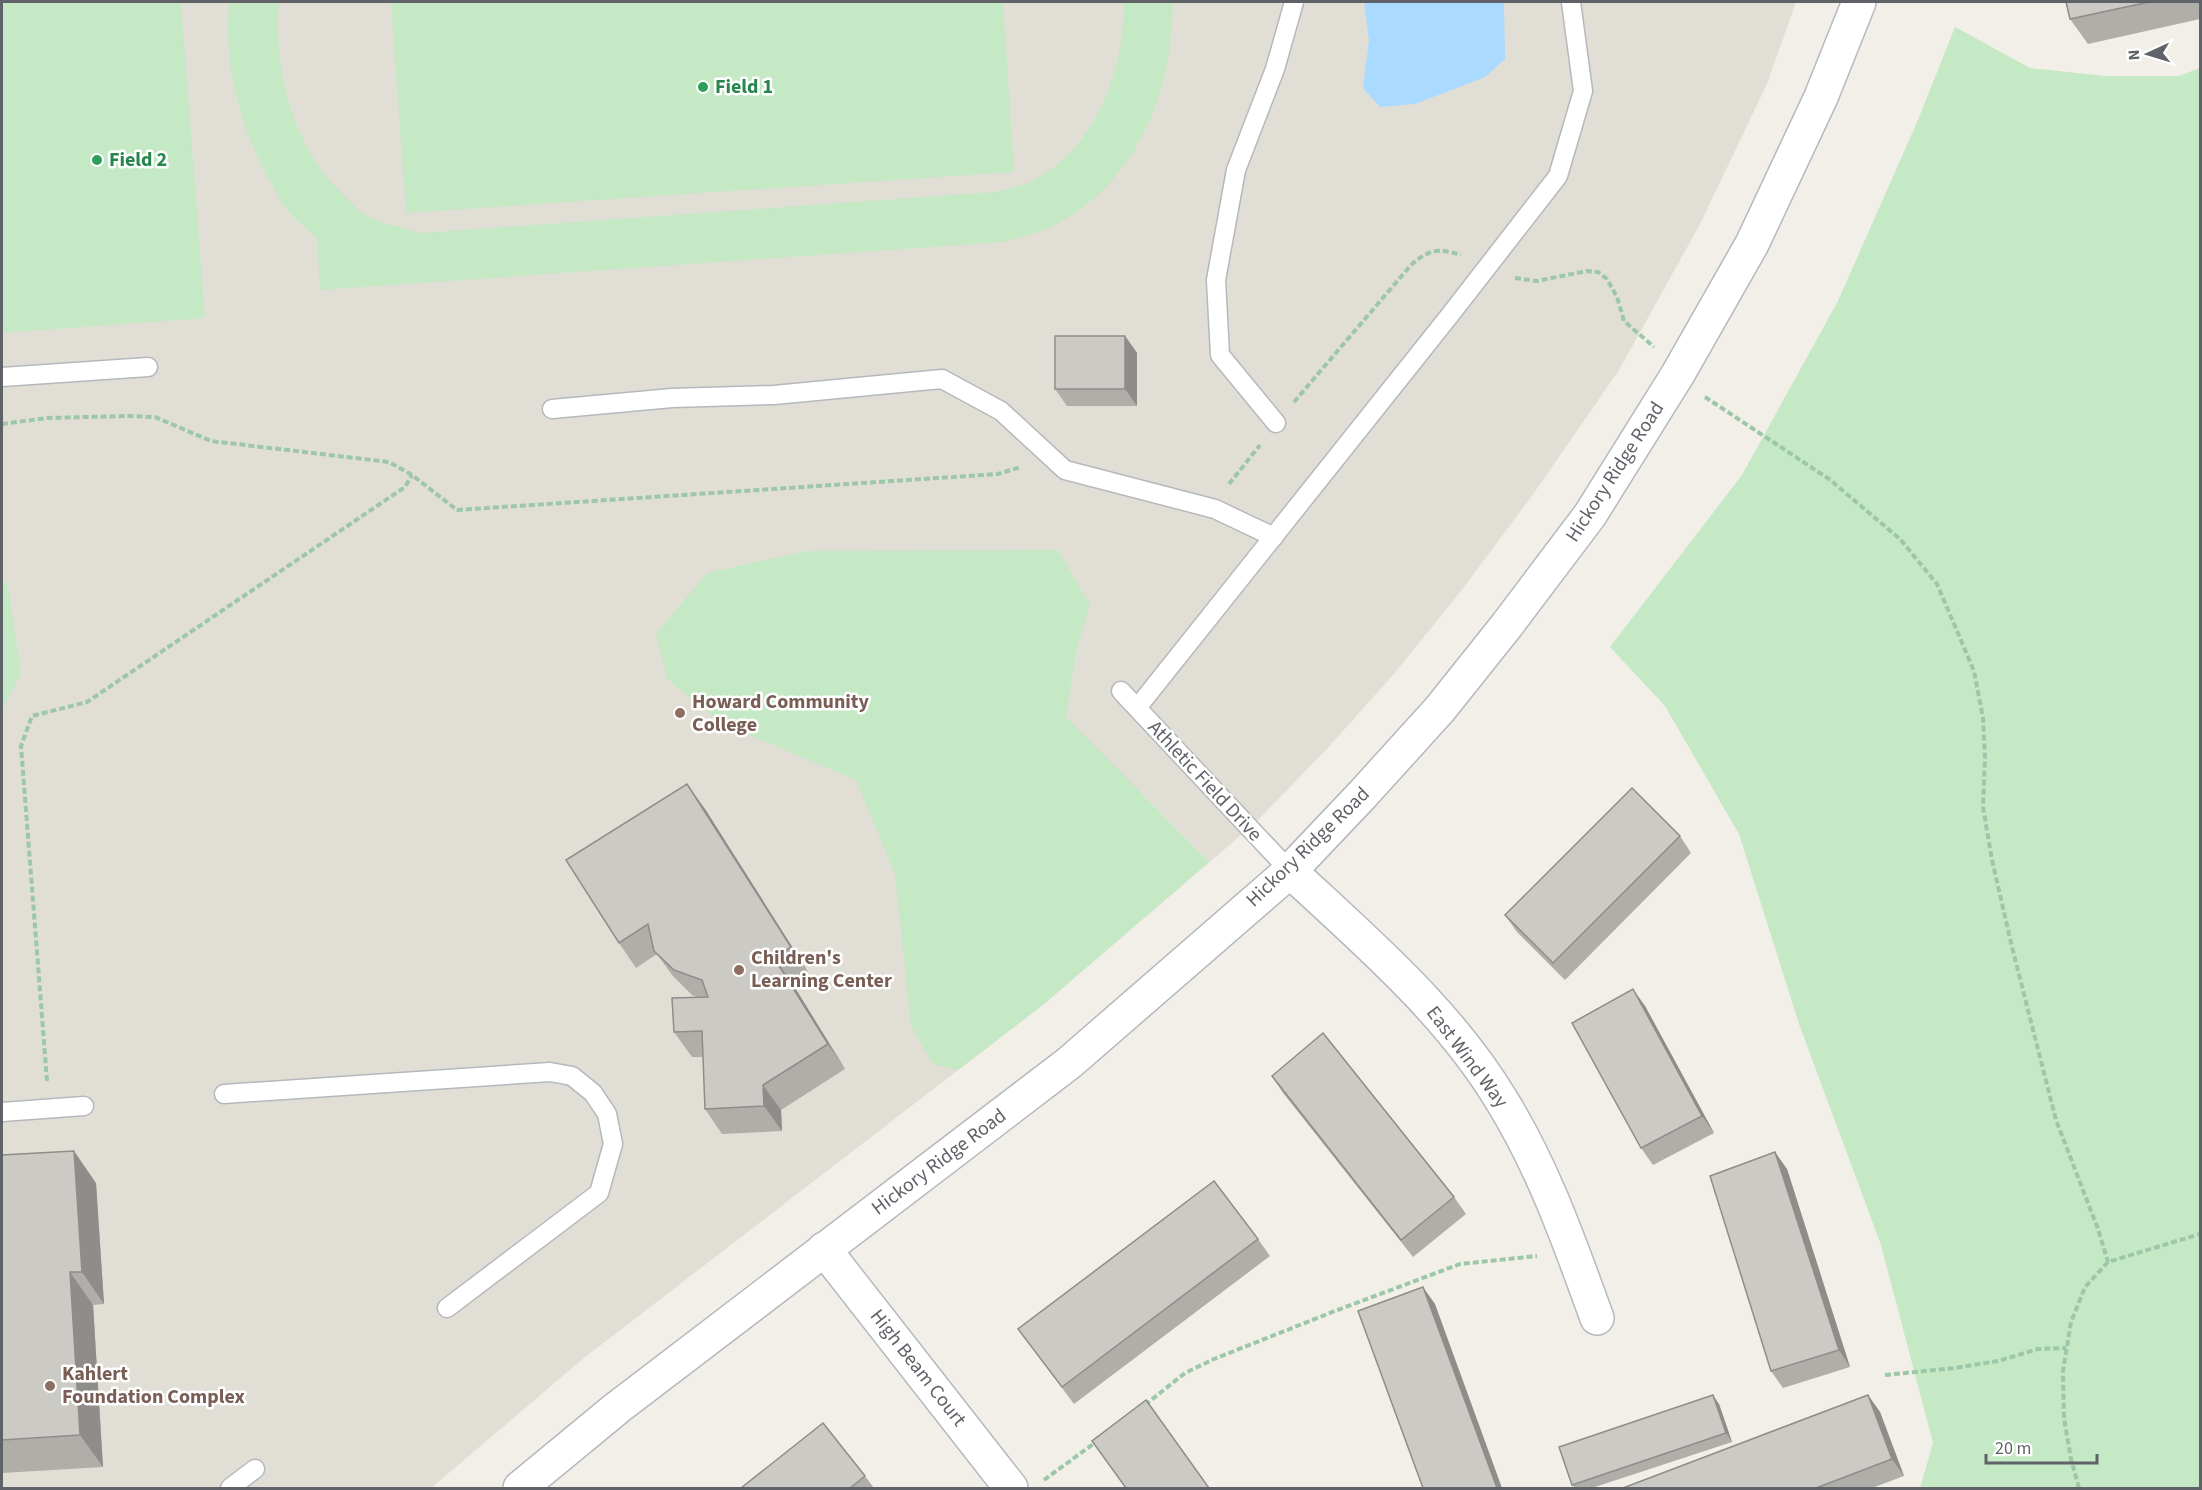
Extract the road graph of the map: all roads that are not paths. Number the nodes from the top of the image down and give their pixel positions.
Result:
1 (1294, 2) edge
2 (1570, 2) edge
3 (1859, 2) edge
4 (147, 367) dead end
5 (2, 377) edge
6 (552, 408) dead end
7 (1276, 423) road end
8 (1274, 537) junction
9 (1121, 691) dead end
10 (1137, 708) junction
11 (1290, 871) junction
12 (224, 1094) dead end
13 (84, 1106) dead end
14 (2, 1112) edge
15 (824, 1249) junction
16 (447, 1308) dead end
17 (1597, 1318) dead end
18 (255, 1469) dead end
19 (1025, 1486) edge
20 (230, 1488) edge
21 (520, 1488) edge

1 - 7 lane
2 - 8 lane
3 - 11 street, Hickory Ridge Road
4 - 5 lane
6 - 8 lane
8 - 10 lane
9 - 10 lane, Athletic Field Drive
10 - 11 lane, Athletic Field Drive
11 - 15 street, Hickory Ridge Road
11 - 17 street, East Wind Way
12 - 16 lane
13 - 14 lane
15 - 19 street, High Beam Court
15 - 21 street, Hickory Ridge Road
18 - 20 lane

